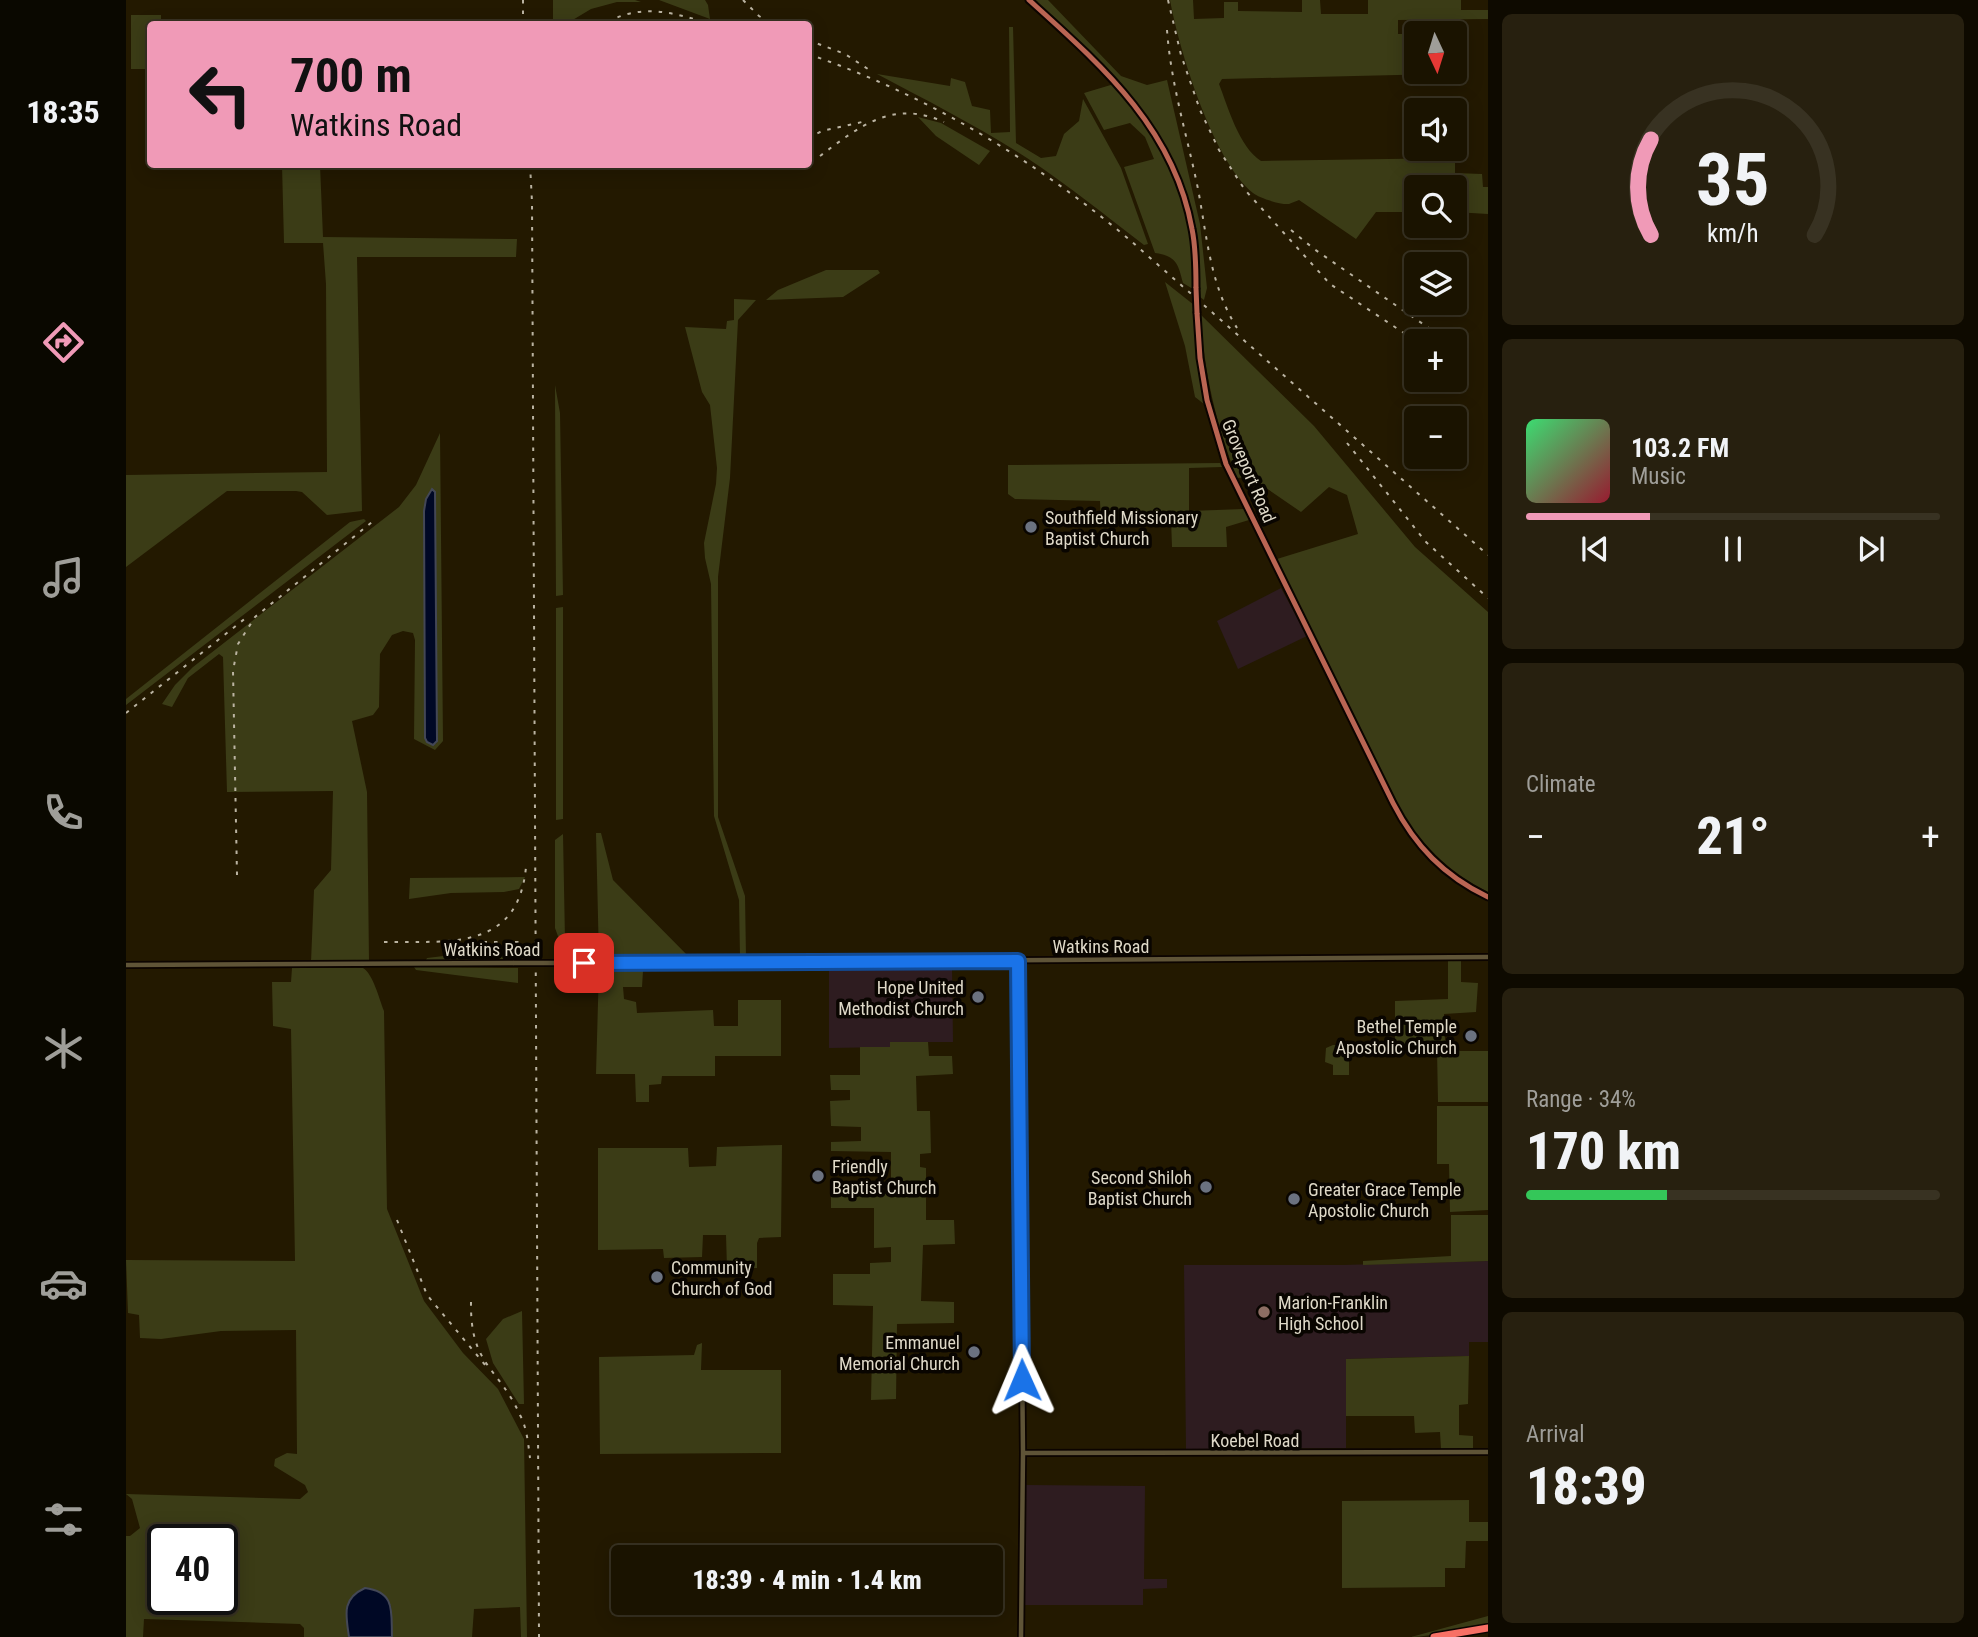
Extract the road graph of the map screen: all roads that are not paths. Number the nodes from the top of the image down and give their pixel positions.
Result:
1 (1030, 0) edge
2 (1488, 897) edge
3 (1488, 957) edge
4 (1018, 961) junction
5 (126, 965) edge
6 (1488, 1452) edge
7 (1023, 1454) junction
8 (1488, 1628) edge
9 (1021, 1637) edge
10 (1434, 1637) edge

1 - 2 main road, Groveport Road, bridge
3 - 4 street, Watkins Road
4 - 5 street, Watkins Road, bridge
4 - 7 street
6 - 7 street, Koebel Road
7 - 9 street
8 - 10 highway

